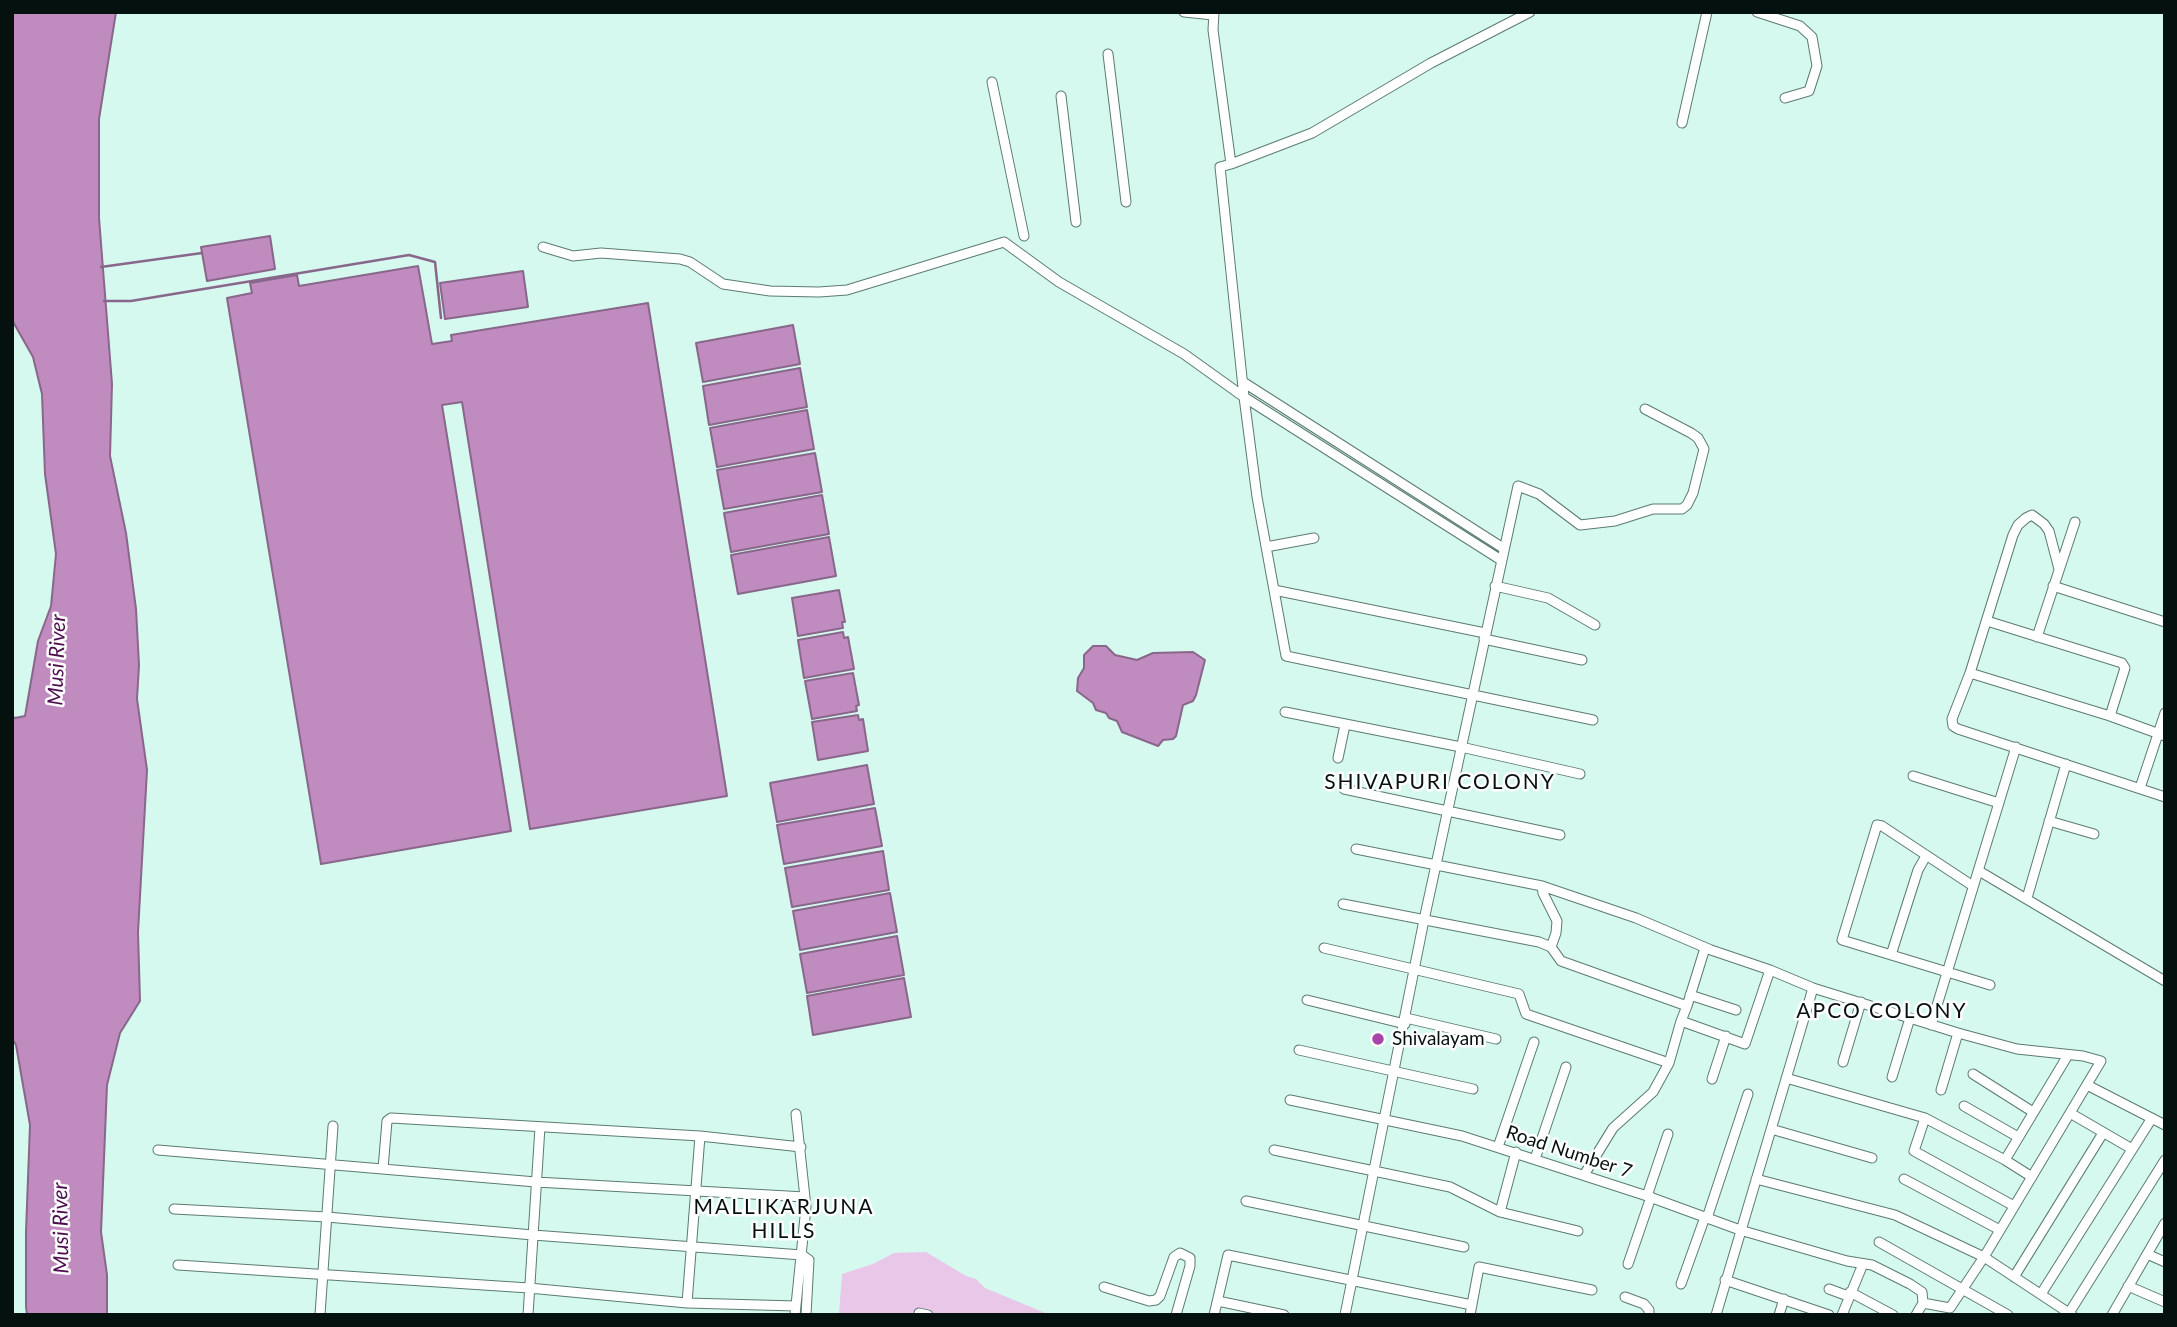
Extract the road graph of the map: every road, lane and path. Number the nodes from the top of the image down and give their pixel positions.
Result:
1 (1184, 12) edge
2 (1530, 12) edge
3 (1707, 12) edge
4 (1757, 12) edge
5 (1210, 13) edge
6 (1108, 54) dead end
7 (992, 82) dead end
8 (1061, 96) dead end
9 (1785, 98) dead end
10 (1682, 123) dead end
11 (1231, 164) junction
12 (1126, 202) dead end
13 (1076, 222) dead end
14 (1024, 236) dead end
15 (543, 247) dead end
16 (1243, 383) junction
17 (1244, 397) junction
18 (1645, 409) dead end
19 (1380, 470) junction
20 (1375, 480) junction
21 (2075, 522) dead end
22 (1314, 538) dead end
23 (1266, 547) junction
24 (1503, 548) junction
25 (1501, 560) junction
26 (2059, 569) junction
27 (1495, 586) junction
28 (2053, 586) junction
29 (1274, 590) junction
30 (1987, 621) junction
31 (2165, 622) edge
32 (1595, 625) dead end
33 (1484, 636) junction
34 (2037, 637) junction
35 (1582, 660) dead end
36 (1970, 673) junction
37 (1472, 695) junction
38 (1285, 712) dead end
39 (2165, 713) edge
40 (2110, 716) junction
41 (1593, 720) dead end
42 (1345, 724) junction
43 (2161, 734) edge
44 (1461, 747) junction
45 (2016, 747) junction
46 (1338, 758) dead end
47 (2066, 764) junction
48 (1580, 774) dead end
49 (1913, 776) dead end
50 (2140, 788) junction
51 (1344, 789) dead end
52 (2165, 797) edge
53 (1999, 803) junction
54 (1448, 811) junction
55 (2049, 821) junction
56 (2094, 834) dead end
57 (1560, 835) dead end
58 (1356, 849) dead end
59 (1926, 856) junction
60 (1436, 866) junction
61 (1979, 871) junction
62 (1542, 886) junction
63 (1973, 886) junction
64 (2027, 898) junction
65 (1343, 904) dead end
66 (1424, 920) junction
67 (1551, 947) junction
68 (1324, 948) dead end
69 (1705, 948) junction
70 (1891, 955) junction
71 (1415, 968) junction
72 (1770, 970) junction
73 (1947, 972) junction
74 (2165, 981) edge
75 (1990, 985) dead end
76 (1813, 988) junction
77 (1690, 995) junction
78 (1307, 1000) dead end
79 (1861, 1002) junction
80 (1686, 1006) junction
81 (1736, 1010) dead end
82 (1910, 1018) junction
83 (1405, 1021) junction
84 (1681, 1021) junction
85 (1931, 1025) junction
86 (1958, 1033) junction
87 (1726, 1036) junction
88 (1496, 1039) dead end
89 (1534, 1042) dead end
90 (1299, 1050) dead end
91 (2068, 1055) junction
92 (1843, 1062) dead end
93 (1669, 1063) junction
94 (1566, 1067) dead end
95 (1394, 1071) junction
96 (1973, 1074) dead end
97 (1892, 1077) dead end
98 (1786, 1078) junction
99 (1712, 1079) dead end
100 (2087, 1085) junction
101 (1473, 1089) dead end
102 (1941, 1090) dead end
103 (1748, 1094) dead end
104 (1290, 1100) dead end
105 (1964, 1106) dead end
106 (2033, 1112) junction
107 (2070, 1113) junction
108 (796, 1114) dead end
109 (1384, 1118) junction
110 (1925, 1118) junction
111 (2152, 1118) junction
112 (2165, 1125) edge
113 (333, 1126) dead end
114 (540, 1127) junction
115 (1771, 1129) junction
116 (2103, 1133) junction
117 (1668, 1135) dead end
118 (699, 1136) junction
119 (2018, 1137) junction
120 (801, 1147) junction
121 (1498, 1147) junction
122 (2132, 1149) junction
123 (158, 1150) dead end
124 (1274, 1150) dead end
125 (1516, 1152) junction
126 (1535, 1158) junction
127 (1872, 1158) dead end
128 (2005, 1160) junction
129 (2165, 1160) edge
130 (330, 1164) junction
131 (383, 1169) junction
132 (1374, 1172) junction
133 (1584, 1175) junction
134 (2032, 1177) junction
135 (1756, 1179) junction
136 (1904, 1179) dead end
137 (536, 1182) junction
138 (695, 1191) junction
139 (1649, 1196) junction
140 (805, 1197) junction
141 (1246, 1201) dead end
142 (2014, 1206) junction
143 (174, 1209) dead end
144 (1500, 1212) junction
145 (327, 1217) junction
146 (1706, 1217) junction
147 (1363, 1226) junction
148 (2164, 1226) edge
149 (1740, 1230) junction
150 (2000, 1230) junction
151 (1578, 1231) dead end
152 (533, 1235) junction
153 (1879, 1241) dead end
154 (691, 1247) junction
155 (1464, 1247) dead end
156 (2147, 1254) junction
157 (802, 1255) junction
158 (1984, 1257) junction
159 (2165, 1262) edge
160 (1628, 1264) dead end
161 (1863, 1264) junction
162 (178, 1265) dead end
163 (323, 1275) junction
164 (2014, 1277) junction
165 (1352, 1280) junction
166 (1725, 1280) junction
167 (1681, 1284) dead end
168 (2128, 1286) junction
169 (1104, 1287) dead end
170 (529, 1288) junction
171 (1829, 1289) dead end
172 (1964, 1289) junction
173 (1592, 1290) dead end
174 (1849, 1294) junction
175 (2040, 1294) junction
176 (1625, 1297) dead end
177 (1784, 1298) junction
178 (1217, 1301) junction
179 (2165, 1302) edge
180 (687, 1303) junction
181 (1923, 1303) junction
182 (1471, 1310) edge
183 (796, 1311) edge
184 (1952, 1311) edge
185 (2113, 1312) edge
186 (2071, 1314) edge
187 (320, 1315) edge
188 (528, 1315) edge
189 (806, 1315) edge
190 (1176, 1315) edge
191 (1214, 1315) edge
192 (1284, 1315) edge
193 (1345, 1315) edge
194 (1649, 1315) edge
195 (1716, 1315) edge
196 (1779, 1315) edge
197 (1829, 1315) edge
198 (1842, 1315) edge
199 (1893, 1315) edge
200 (1916, 1315) edge
201 (2008, 1315) edge
202 (2125, 1315) edge

1 - 5 street
2 - 11 street
3 - 10 street
4 - 9 street
5 - 11 street
6 - 12 street
7 - 14 street
8 - 13 street
11 - 16 street
15 - 17 street
16 - 17 street
16 - 19 street
17 - 20 street
17 - 23 street
18 - 24 street
19 - 20 street
19 - 24 street
20 - 25 street
21 - 26 street
22 - 23 street
23 - 29 street
24 - 25 street
25 - 27 street
26 - 28 street
26 - 30 street
27 - 32 street
27 - 33 street
28 - 31 street
28 - 34 street
29 - 33 street
29 - 37 street
30 - 34 street
30 - 36 street
33 - 35 street
33 - 37 street
34 - 40 street
36 - 40 street
36 - 45 street
37 - 41 street
37 - 44 street
38 - 42 street
39 - 43 street
40 - 43 street
42 - 44 street
42 - 46 street
43 - 50 street
44 - 48 street
44 - 54 street
45 - 47 street
45 - 53 street
47 - 50 street
47 - 55 street
49 - 53 street
50 - 52 street
51 - 54 street
53 - 61 street
54 - 57 street
54 - 60 street
55 - 56 street
55 - 64 street
58 - 60 street
59 - 63 street
59 - 70 street
59 - 70 street
60 - 62 street
60 - 66 street
61 - 63 street
61 - 64 street
62 - 67 street
62 - 69 street
63 - 73 street
64 - 74 street
65 - 66 street
66 - 67 street
66 - 71 street
67 - 80 street
68 - 71 street
69 - 72 street
69 - 77 street
70 - 73 street
71 - 83 street
71 - 93 street
72 - 76 street
72 - 87 street
73 - 75 street
73 - 85 street
76 - 79 street
76 - 98 street
77 - 80 street
77 - 81 street
78 - 83 street
79 - 82 street
79 - 92 street
80 - 84 street
82 - 85 street
82 - 97 street
83 - 88 street
83 - 95 street
84 - 87 street
84 - 93 street
85 - 86 street
86 - 91 street
86 - 102 street
87 - 99 street
89 - 121 street
90 - 95 street
91 - 100 street
91 - 106 street
93 - 133 street
94 - 126 street
95 - 101 street
95 - 109 street
96 - 106 street
98 - 110 street
98 - 115 street
100 - 107 street
100 - 111 street
103 - 146 street
104 - 109 street, Road Number 7
105 - 119 street
106 - 119 street
107 - 116 street
107 - 134 street
108 - 120 street
109 - 121 street, Road Number 7
109 - 132 street
110 - 128 street
110 - 142 street
111 - 112 street
111 - 122 street
113 - 130 street
114 - 118 street
114 - 131 street
114 - 137 street
115 - 127 street
115 - 135 street
116 - 122 street
116 - 164 street
117 - 139 street
118 - 120 street
118 - 138 street
119 - 128 street
120 - 140 street
121 - 125 street, Road Number 7
122 - 175 street
123 - 130 street
124 - 132 street
125 - 126 street, Road Number 7
125 - 144 street
126 - 133 street, Road Number 7
128 - 134 street
129 - 186 street
130 - 131 street
130 - 145 street
131 - 137 street
132 - 144 street
132 - 147 street
133 - 139 street, Road Number 7
134 - 142 street
135 - 149 street
135 - 158 street
136 - 150 street
137 - 138 street
137 - 152 street
138 - 140 street
138 - 154 street
139 - 146 street, Road Number 7
139 - 160 street
140 - 157 street
141 - 147 street
142 - 150 street
143 - 145 street
144 - 151 street
145 - 152 street
145 - 163 street
146 - 149 street, Road Number 7
146 - 167 street
147 - 155 street
147 - 165 street
148 - 156 street
149 - 161 street, Road Number 7
149 - 166 street
150 - 158 street
152 - 154 street
152 - 170 street
153 - 172 street
154 - 157 street
154 - 180 street
156 - 159 street
156 - 168 street
157 - 183 street
157 - 189 street
158 - 164 street
158 - 172 street
161 - 174 street
161 - 181 street, Road Number 7
162 - 163 street
163 - 170 street
163 - 187 street
164 - 175 street
165 - 178 street
165 - 182 street
165 - 193 street
166 - 177 street
166 - 195 street
168 - 179 street
168 - 185 street
169 - 190 street
170 - 180 street
170 - 188 street
171 - 174 street
172 - 184 street
172 - 201 street
173 - 182 street
174 - 198 street
174 - 199 street
175 - 186 street
176 - 194 street
177 - 196 street
177 - 197 street
178 - 191 street
178 - 192 street
180 - 183 street
181 - 184 street
181 - 200 street
185 - 202 street

